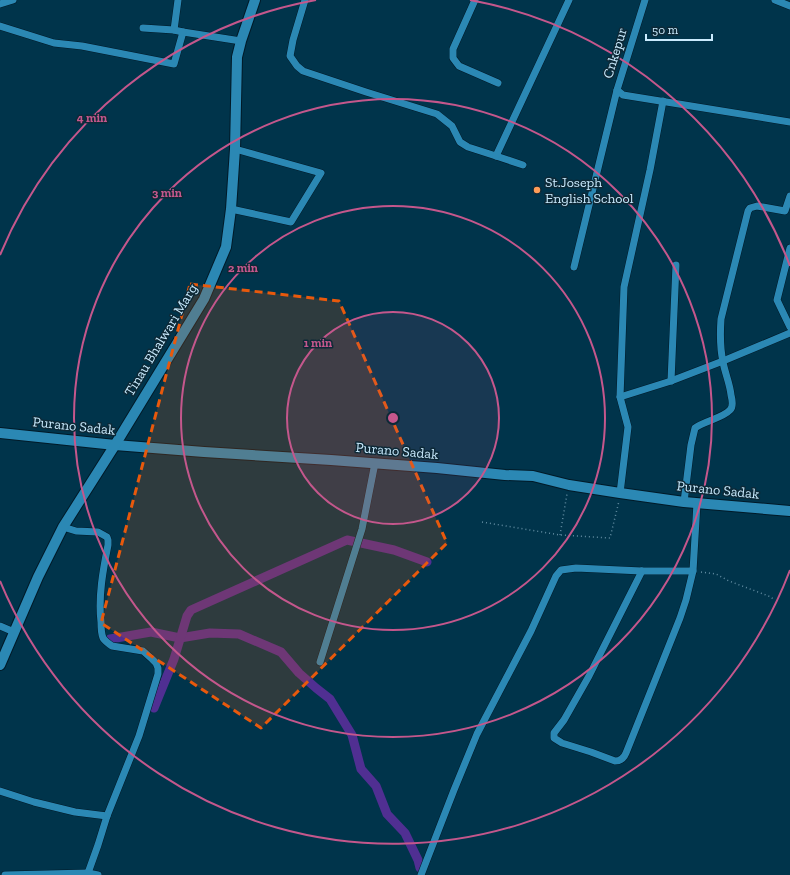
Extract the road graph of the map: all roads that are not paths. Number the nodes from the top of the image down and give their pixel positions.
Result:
1 (13, 0) edge
2 (178, 0) edge
3 (255, 0) edge
4 (305, 0) edge
5 (475, 0) edge
6 (569, 0) edge
7 (645, 0) edge
8 (775, 0) edge
9 (0, 4) edge
10 (790, 6) edge
11 (0, 26) edge
12 (143, 28) dead end
13 (174, 30) junction
14 (183, 32) junction
15 (241, 41) junction
16 (498, 83) dead end
17 (617, 90) junction
18 (663, 101) junction
19 (790, 122) edge
20 (235, 149) junction
21 (496, 156) junction
22 (523, 165) dead end
23 (790, 196) edge
24 (231, 209) junction
25 (787, 211) edge
26 (790, 248) edge
27 (676, 265) dead end
28 (574, 267) dead end
29 (790, 327) edge
30 (790, 334) edge
31 (723, 361) junction
32 (671, 381) junction
33 (620, 397) junction
34 (0, 433) edge
35 (115, 445) junction
36 (375, 463) junction
37 (620, 493) junction
38 (684, 502) junction
39 (697, 503) junction
40 (790, 512) edge
41 (63, 527) junction
42 (642, 571) junction
43 (693, 571) junction
44 (0, 626) edge
45 (14, 632) junction
46 (320, 662) dead end
47 (0, 665) edge
48 (0, 791) edge
49 (107, 816) junction
50 (88, 873) junction
51 (5, 875) edge
52 (98, 875) edge
53 (421, 875) edge

1 - 9 street
2 - 13 street
3 - 15 main road, Tinau Bhalwari Marg
4 - 21 street
5 - 16 street
6 - 21 street
7 - 17 street, Cnkepur
8 - 10 street
11 - 14 street
12 - 13 street
13 - 14 street
14 - 15 street
15 - 20 main road, Tinau Bhalwari Marg
17 - 18 street, Cnkepur
17 - 28 street
18 - 19 street, Cnkepur
18 - 33 street
20 - 24 main road, Tinau Bhalwari Marg
20 - 24 street
21 - 22 street
23 - 25 street
24 - 35 main road, Tinau Bhalwari Marg
25 - 31 street
26 - 29 street
27 - 32 street
30 - 31 street
31 - 32 street
31 - 38 street
32 - 33 street
33 - 37 street
34 - 35 main road, Purano Sadak
35 - 36 main road, Purano Sadak
35 - 41 main road, Tinau Bhalwari Marg
36 - 37 main road, Purano Sadak
36 - 46 street
37 - 38 main road, Purano Sadak
38 - 39 main road, Purano Sadak
39 - 40 main road, Purano Sadak
39 - 43 street
41 - 45 main road, Tinau Bhalwari Marg
41 - 49 street
42 - 43 street
42 - 43 street
42 - 53 street
44 - 45 street
45 - 47 main road, Tinau Bhalwari Marg
48 - 49 street
49 - 50 street
50 - 51 street
50 - 52 street

